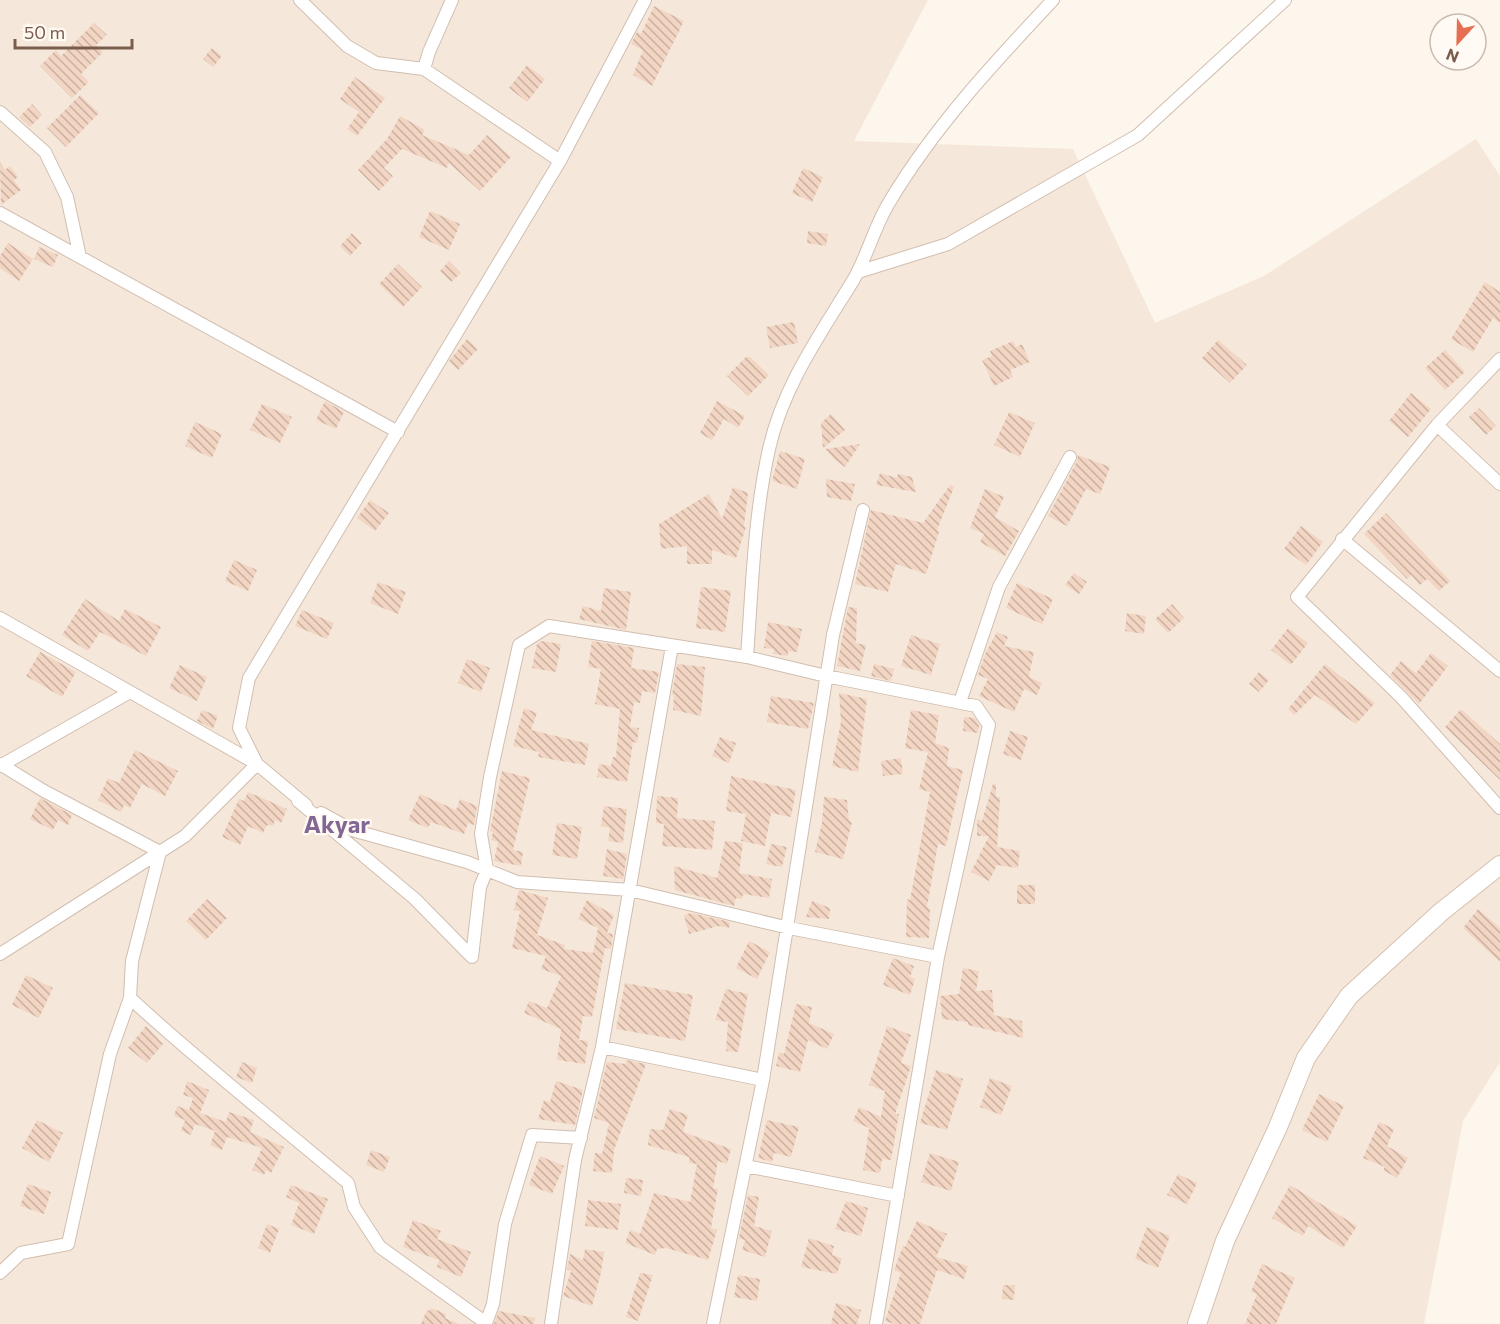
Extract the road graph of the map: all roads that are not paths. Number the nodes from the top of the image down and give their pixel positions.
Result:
1 (300, 0) edge
2 (452, 0) edge
3 (645, 0) edge
4 (1053, 0) edge
5 (1285, 0) edge
6 (424, 69) junction
7 (0, 112) edge
8 (560, 162) junction
9 (0, 213) edge
10 (80, 257) junction
11 (858, 272) junction
12 (1500, 359) edge
13 (1437, 425) junction
14 (398, 432) junction
15 (1070, 457) dead end
16 (1500, 484) edge
17 (863, 510) dead end
18 (1342, 539) junction
19 (0, 618) edge
20 (672, 646) junction
21 (747, 657) junction
22 (1500, 671) edge
23 (826, 676) junction
24 (130, 692) junction
25 (960, 702) junction
26 (257, 764) junction
27 (1, 765) edge
28 (298, 801) junction
29 (1500, 808) edge
30 (160, 852) junction
31 (1500, 865) edge
32 (487, 870) junction
33 (630, 890) junction
34 (789, 928) junction
35 (0, 954) edge
36 (938, 957) junction
37 (130, 998) junction
38 (602, 1047) junction
39 (763, 1080) junction
40 (581, 1138) junction
41 (746, 1166) junction
42 (898, 1197) junction
43 (0, 1273) edge
44 (551, 1324) edge
45 (713, 1324) edge
46 (876, 1324) edge
47 (1197, 1324) edge

1 - 6 street
2 - 6 street
3 - 8 street
4 - 11 street
5 - 11 street
6 - 8 street
7 - 10 street
8 - 14 street
9 - 10 street
10 - 14 street
11 - 21 street
12 - 13 street
13 - 16 street
13 - 18 street
14 - 26 street
15 - 25 street
17 - 23 street
18 - 22 street
18 - 29 street
19 - 24 street
20 - 21 street
20 - 32 street
20 - 33 street
21 - 23 street
23 - 25 street
23 - 34 street
24 - 26 street
24 - 27 street
25 - 36 street
26 - 28 street
26 - 30 street
27 - 30 street
28 - 32 street
28 - 32 street
30 - 35 street
30 - 37 street
31 - 47 main road
32 - 33 street
33 - 34 street
33 - 38 street
34 - 36 street
34 - 39 street
36 - 42 street
37 - 40 street
37 - 43 street
38 - 39 street
38 - 40 street
39 - 41 street
40 - 44 street
41 - 42 street
41 - 45 street
42 - 46 street

